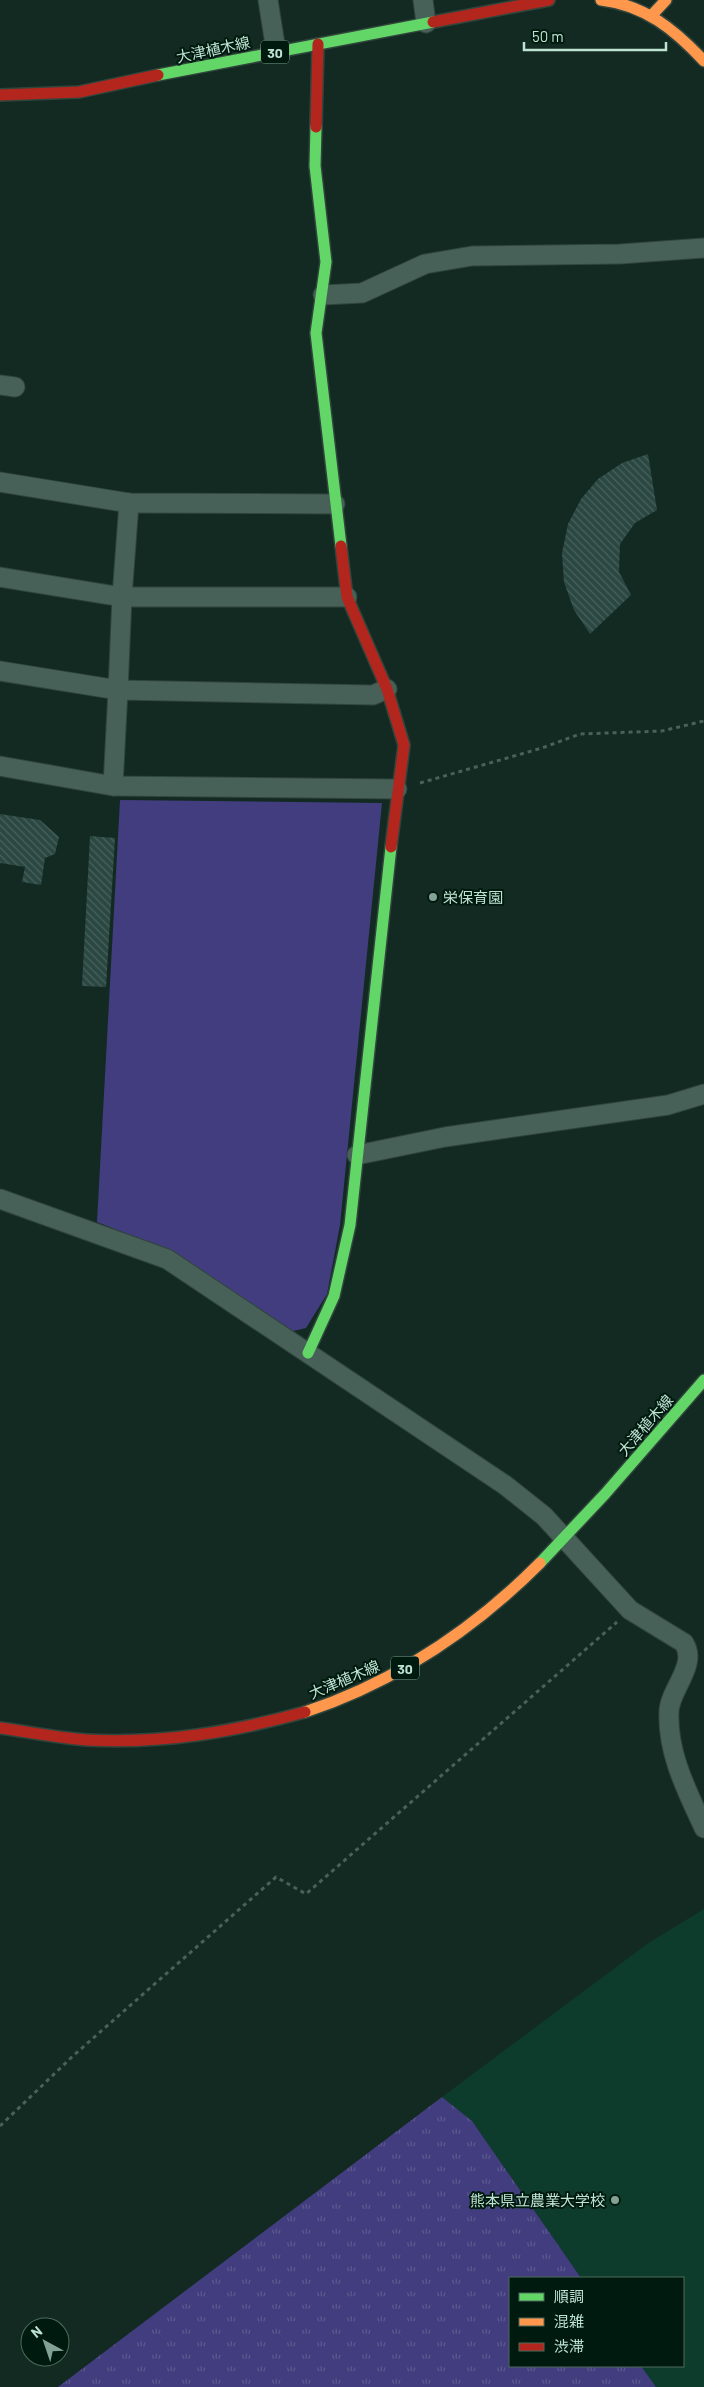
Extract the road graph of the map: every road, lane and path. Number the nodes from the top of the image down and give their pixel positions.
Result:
1 (268, 0) edge
2 (423, 0) edge
3 (549, 0) edge
4 (601, 0) edge
5 (666, 0) edge
6 (652, 15) junction
7 (426, 23) junction
8 (318, 44) junction
9 (276, 51) junction
10 (704, 61) edge
11 (0, 95) edge
12 (704, 248) edge
13 (323, 295) junction
14 (0, 482) edge
15 (128, 503) junction
16 (335, 504) junction
17 (0, 577) edge
18 (122, 597) junction
19 (348, 597) junction
20 (0, 672) edge
21 (387, 689) junction
22 (118, 690) junction
23 (704, 721) edge
24 (0, 766) edge
25 (113, 786) junction
26 (397, 789) junction
27 (704, 1094) edge
28 (357, 1155) junction
29 (0, 1199) edge
30 (308, 1353) junction
31 (704, 1380) edge
32 (565, 1538) junction
33 (630, 1610) junction
34 (0, 1728) edge
35 (704, 1828) edge
36 (0, 2126) edge

1 - 9 street
2 - 7 street
3 - 7 main road, 大津植木線 / 30
4 - 6 main road
5 - 6 main road
6 - 10 main road
7 - 8 main road, 大津植木線 / 30
8 - 9 main road, 大津植木線 / 30
8 - 13 main road
9 - 11 main road, 大津植木線 / 30
12 - 13 street
13 - 16 main road
14 - 15 street
15 - 16 street
15 - 18 street
16 - 19 main road
17 - 18 street
18 - 19 street
18 - 22 street
19 - 21 main road
20 - 22 street
21 - 22 street
21 - 26 main road
22 - 25 street
23 - 26 path
24 - 25 street
25 - 26 street
26 - 28 main road
27 - 28 street
28 - 30 main road
29 - 30 street
30 - 32 street
31 - 32 main road, 大津植木線 / 30
32 - 33 street
32 - 34 main road, 大津植木線 / 30
33 - 35 street
33 - 36 path

